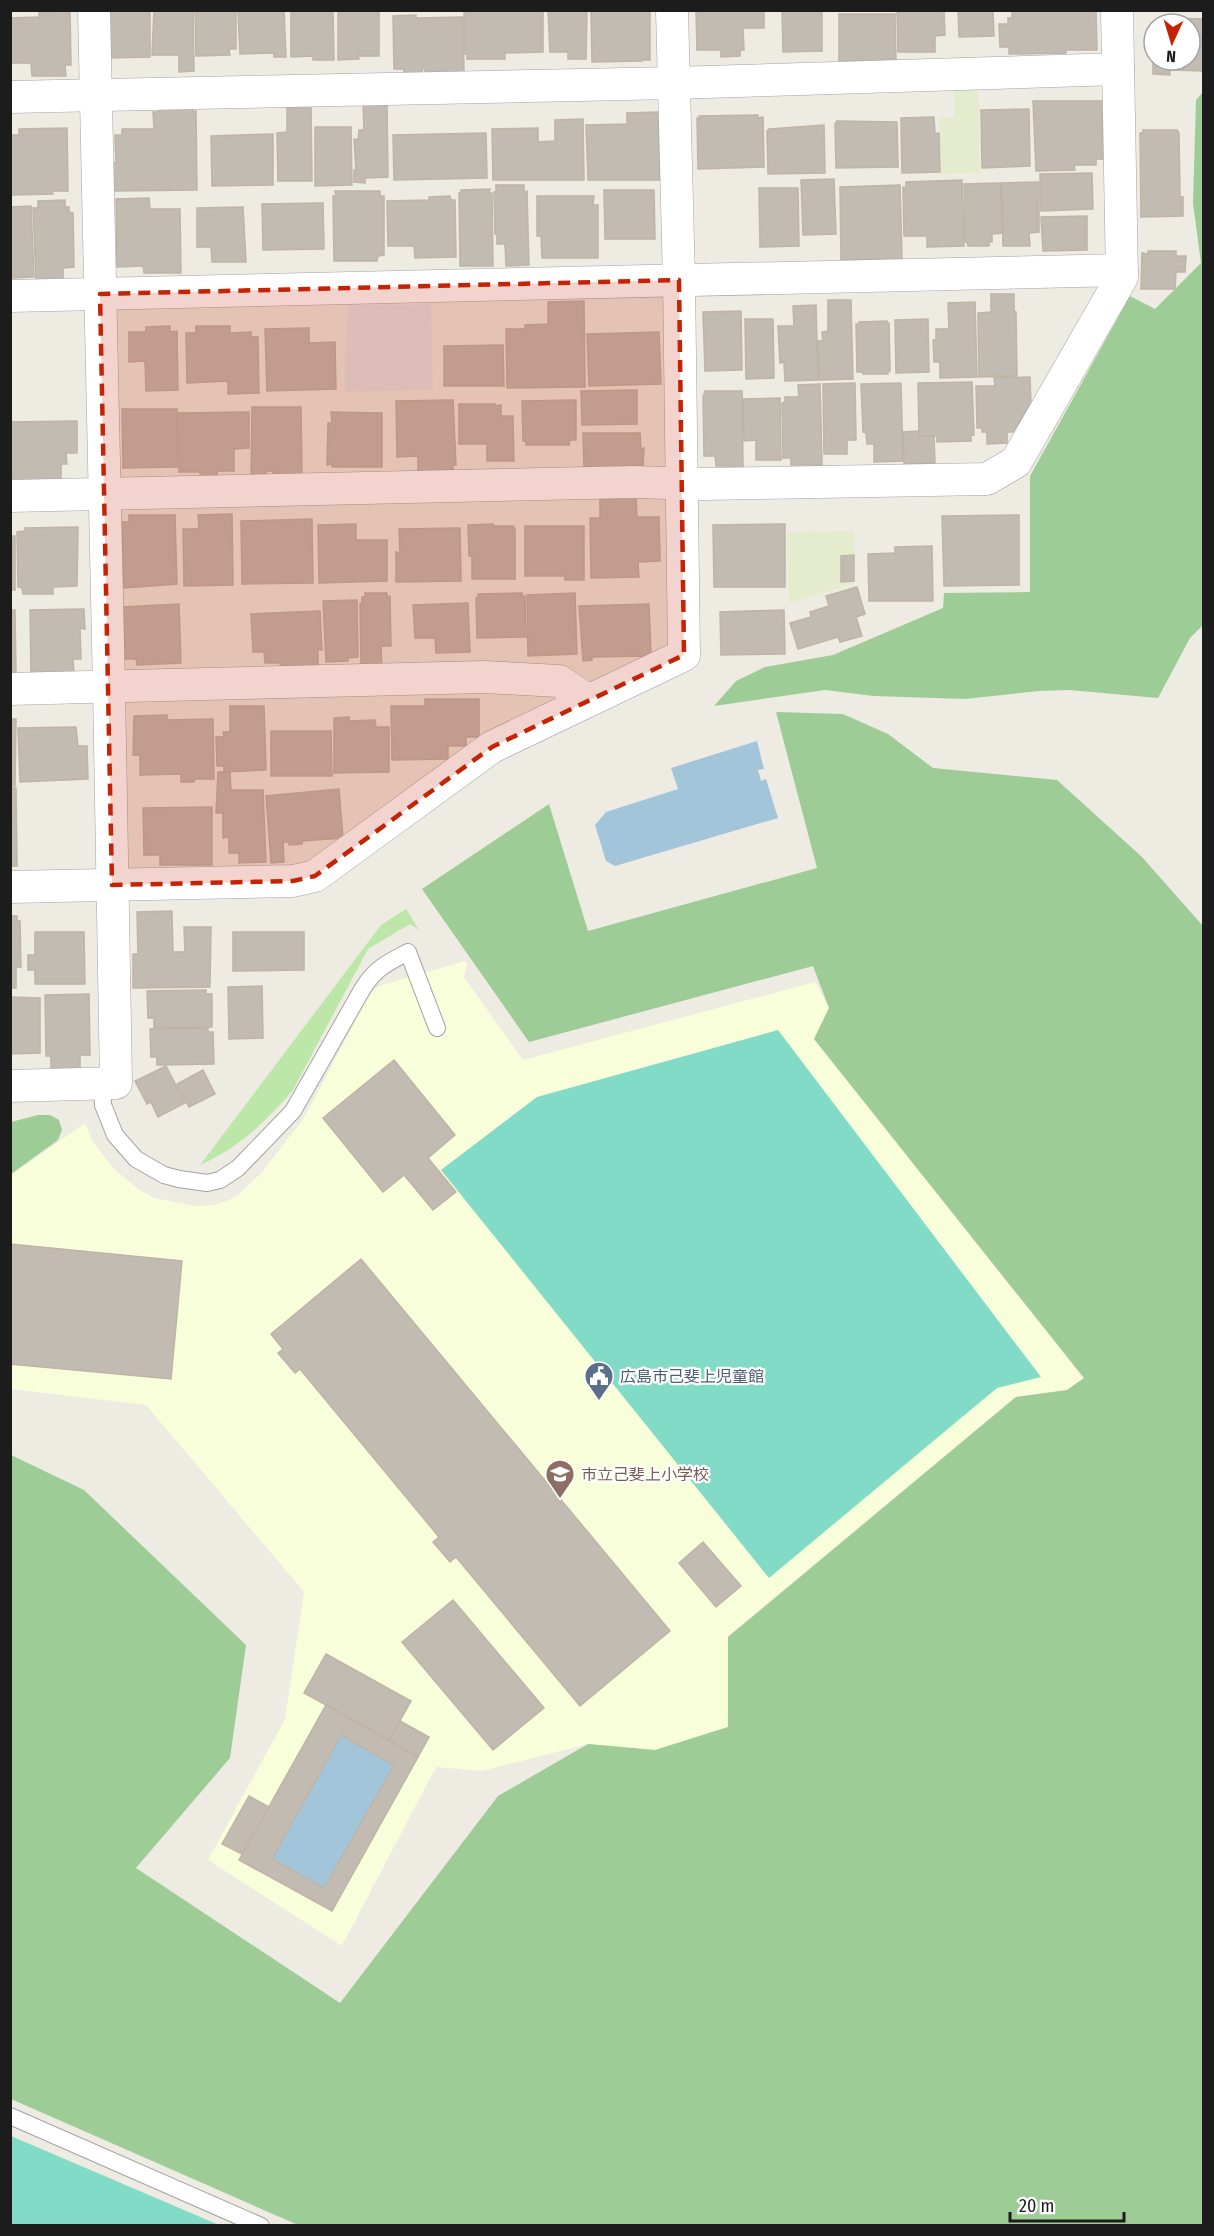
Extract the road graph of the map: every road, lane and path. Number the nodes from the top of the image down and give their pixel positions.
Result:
1 (94, 10) edge
2 (672, 10) edge
3 (1117, 10) edge
4 (1118, 69) junction
5 (673, 83) junction
6 (96, 95) junction
7 (10, 97) edge
8 (1122, 270) junction
9 (679, 280) junction
10 (100, 294) junction
11 (10, 296) edge
12 (681, 483) junction
13 (104, 495) junction
14 (10, 496) edge
15 (109, 687) junction
16 (10, 689) edge
17 (588, 700) junction
18 (112, 885) junction
19 (10, 887) edge
20 (437, 1028) dead end
21 (102, 1083) junction
22 (10, 1086) edge
23 (10, 2116) edge
24 (261, 2226) edge

1 - 6 street
2 - 5 street
3 - 4 street
4 - 5 street
4 - 8 street
5 - 6 street
5 - 9 street
6 - 7 street
6 - 10 street
8 - 9 street
8 - 12 street
9 - 10 street
9 - 12 street
10 - 11 street
10 - 13 street
12 - 13 street
12 - 17 street
13 - 14 street
13 - 15 street
15 - 16 street
15 - 17 street
15 - 18 street
17 - 18 street
18 - 19 street
18 - 21 street
20 - 21 lane
21 - 22 street
23 - 24 lane

